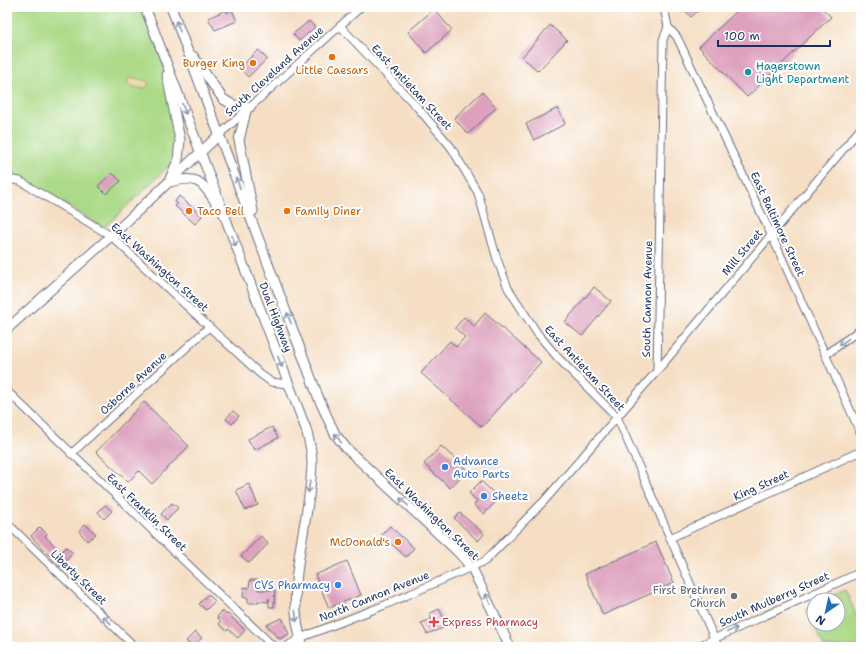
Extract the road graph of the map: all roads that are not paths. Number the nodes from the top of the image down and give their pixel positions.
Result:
1 (145, 7) edge
2 (171, 7) edge
3 (361, 7) edge
4 (664, 7) edge
5 (341, 27) junction
6 (668, 27) junction
7 (185, 44) junction
8 (160, 45) junction
9 (248, 109) junction
10 (861, 128) edge
11 (219, 135) junction
12 (201, 152) junction
13 (7, 179) edge
14 (169, 183) junction
15 (228, 223) junction
16 (771, 234) junction
17 (111, 236) junction
18 (262, 247) junction
19 (209, 327) junction
20 (7, 329) edge
21 (861, 329) edge
22 (827, 354) junction
23 (657, 371) junction
24 (288, 384) junction
25 (7, 391) edge
26 (617, 417) junction
27 (861, 434) edge
28 (861, 452) edge
29 (71, 454) junction
30 (364, 467) joint
31 (7, 523) edge
32 (670, 538) junction
33 (472, 568) junction
34 (861, 572) edge
35 (714, 638) junction
36 (302, 643) edge
37 (135, 647) edge
38 (274, 647) edge
39 (286, 647) edge
40 (510, 647) edge
41 (696, 647) edge
42 (718, 647) edge

1 - 8 main road, Dual Highway
7 -> 2 main road, Dual Highway
3 - 5 street, South Cleveland Avenue
4 - 6 street, South Cannon Avenue
5 - 9 street, South Cleveland Avenue
5 - 26 street, East Antietam Street
6 - 16 street, East Baltimore Street
6 - 23 street, South Cannon Avenue
7 - 9 main road
7 - 11 main road, Dual Highway
8 -> 12 main road, Dual Highway
8 - 14 main road
9 - 11 street, South Cleveland Avenue
9 - 18 main road
10 - 16 street, Mill Street
11 - 12 main road
18 -> 11 main road, Dual Highway
12 - 14 main road
12 - 15 main road, Dual Highway
13 - 17 street, East Washington Street
14 - 15 main road
14 - 17 main road
15 -> 24 main road, Dual Highway
16 - 22 street, East Baltimore Street
16 - 23 street, Mill Street
17 - 19 street, East Washington Street
17 - 20 main road
30 -> 18 main road, Dual Highway
19 - 24 street, East Washington Street
19 - 29 street, Osborne Avenue
21 -> 22 street
22 - 27 street, East Baltimore Street
23 - 26 street, South Cannon Avenue
24 -> 36 main road, Dual Highway
25 - 29 street, East Franklin Street
26 - 32 street, East Antietam Street
26 - 33 street, South Cannon Avenue
28 - 32 street, King Street
29 - 38 street, East Franklin Street
33 -> 30 main road, East Washington Street
37 -> 31 street, Liberty Street
32 - 35 street, East Antietam Street
33 - 36 street, North Cannon Avenue
40 -> 33 main road, East Washington Street
35 -> 34 street, South Mulberry Street
35 - 41 street, South Mulberry Street
35 - 42 street, East Antietam Street
36 - 39 street, North Cannon Avenue

